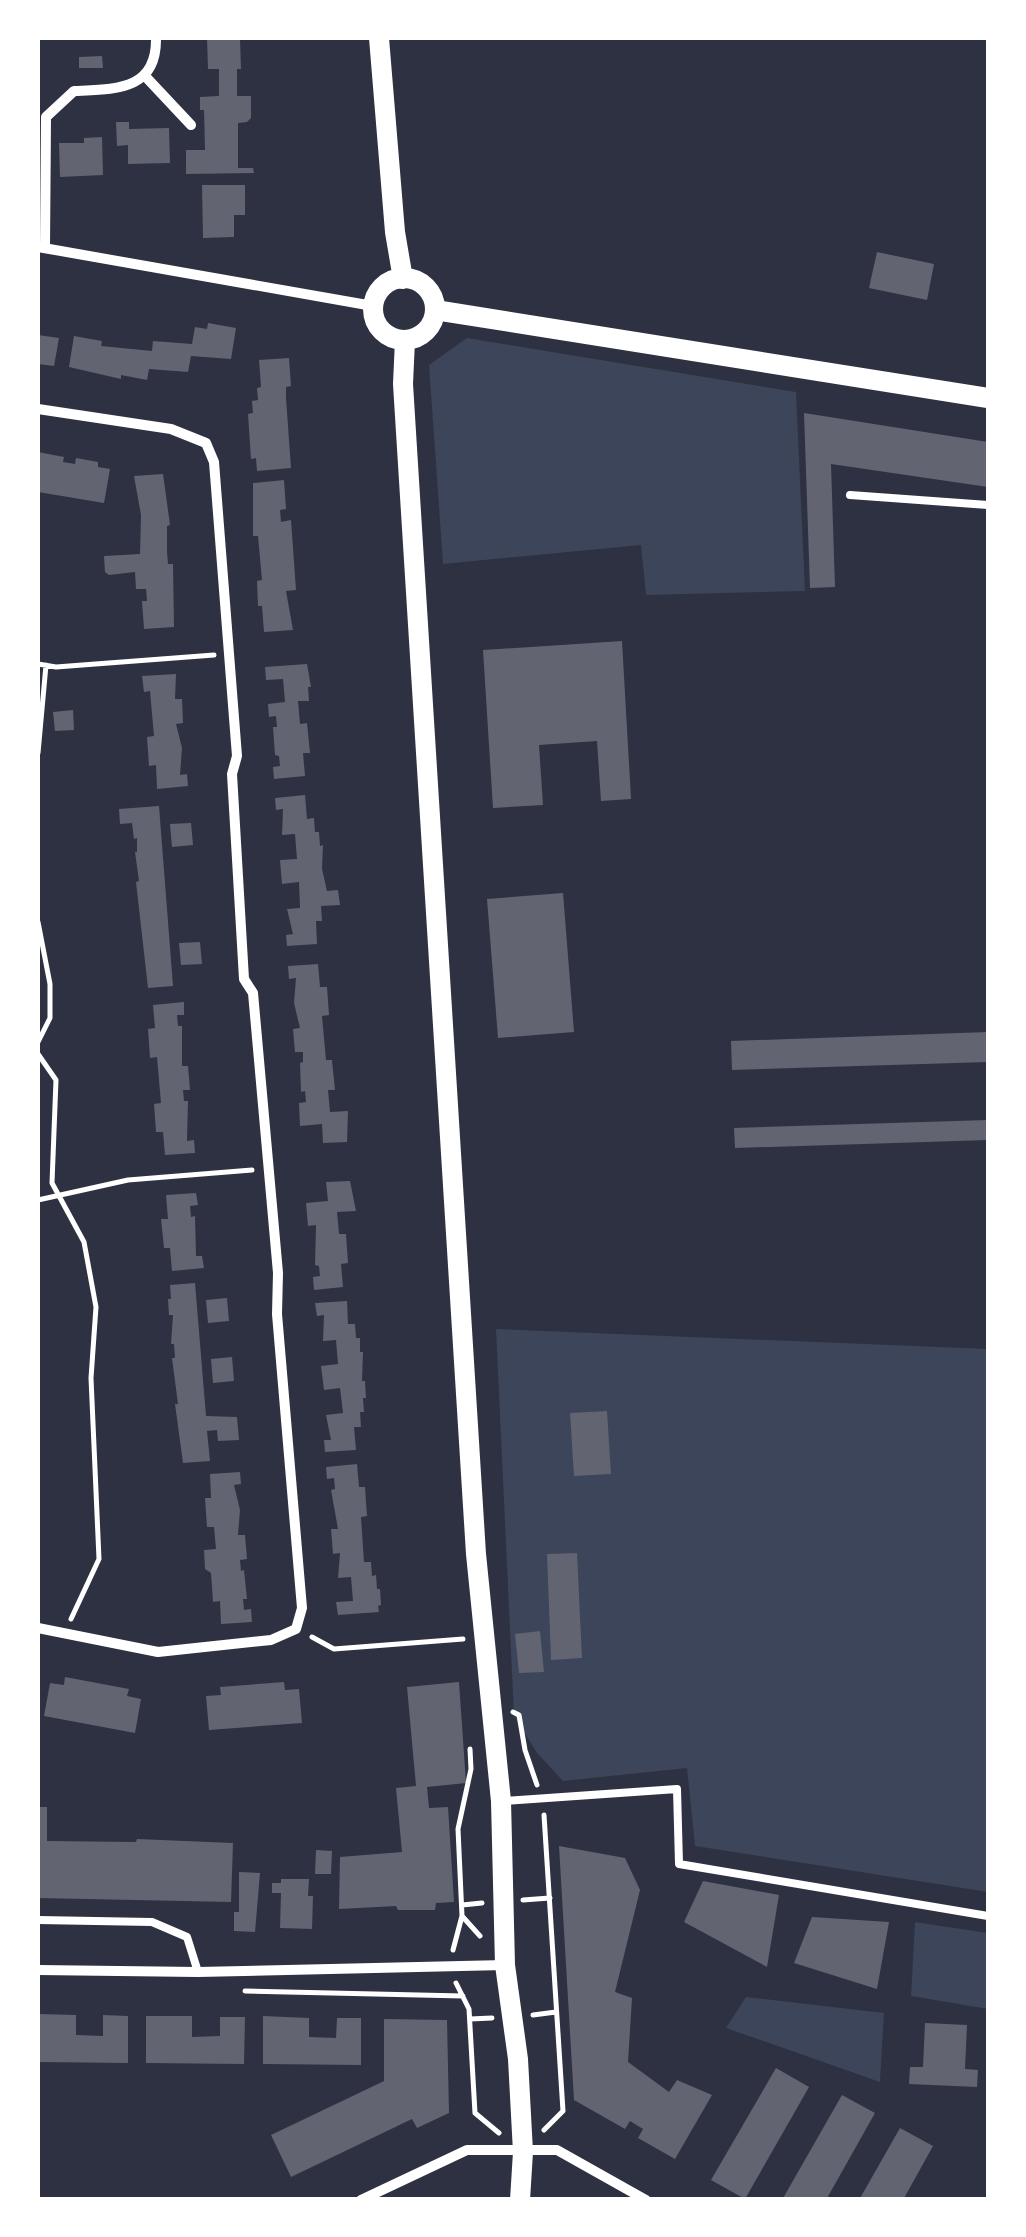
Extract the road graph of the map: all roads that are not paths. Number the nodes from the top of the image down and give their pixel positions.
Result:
1 (156, 38) edge
2 (379, 38) edge
3 (144, 76) junction
4 (191, 125) dead end
5 (41, 247) edge
6 (403, 279) junction
7 (374, 306) junction
8 (435, 310) junction
9 (405, 340) junction
10 (988, 398) edge
11 (38, 409) edge
12 (850, 495) dead end
13 (988, 505) edge
14 (38, 1628) edge
15 (501, 1801) junction
16 (988, 1916) edge
17 (38, 1920) edge
18 (506, 1965) junction
19 (38, 1970) edge
20 (198, 1972) junction
21 (523, 2152) junction
22 (361, 2200) edge
23 (520, 2200) edge
24 (646, 2200) edge

1 - 3 street
2 - 6 main road
3 - 4 street
3 - 5 street
5 - 7 street
6 - 7 main road
6 - 8 main road
7 - 9 main road
8 - 9 main road
8 - 10 main road
9 - 15 main road
11 - 14 street
12 - 13 lane
15 - 16 lane
15 - 18 main road
17 - 20 lane
18 - 20 street
18 - 21 main road
19 - 20 street
21 - 22 street
21 - 23 main road
21 - 24 street

